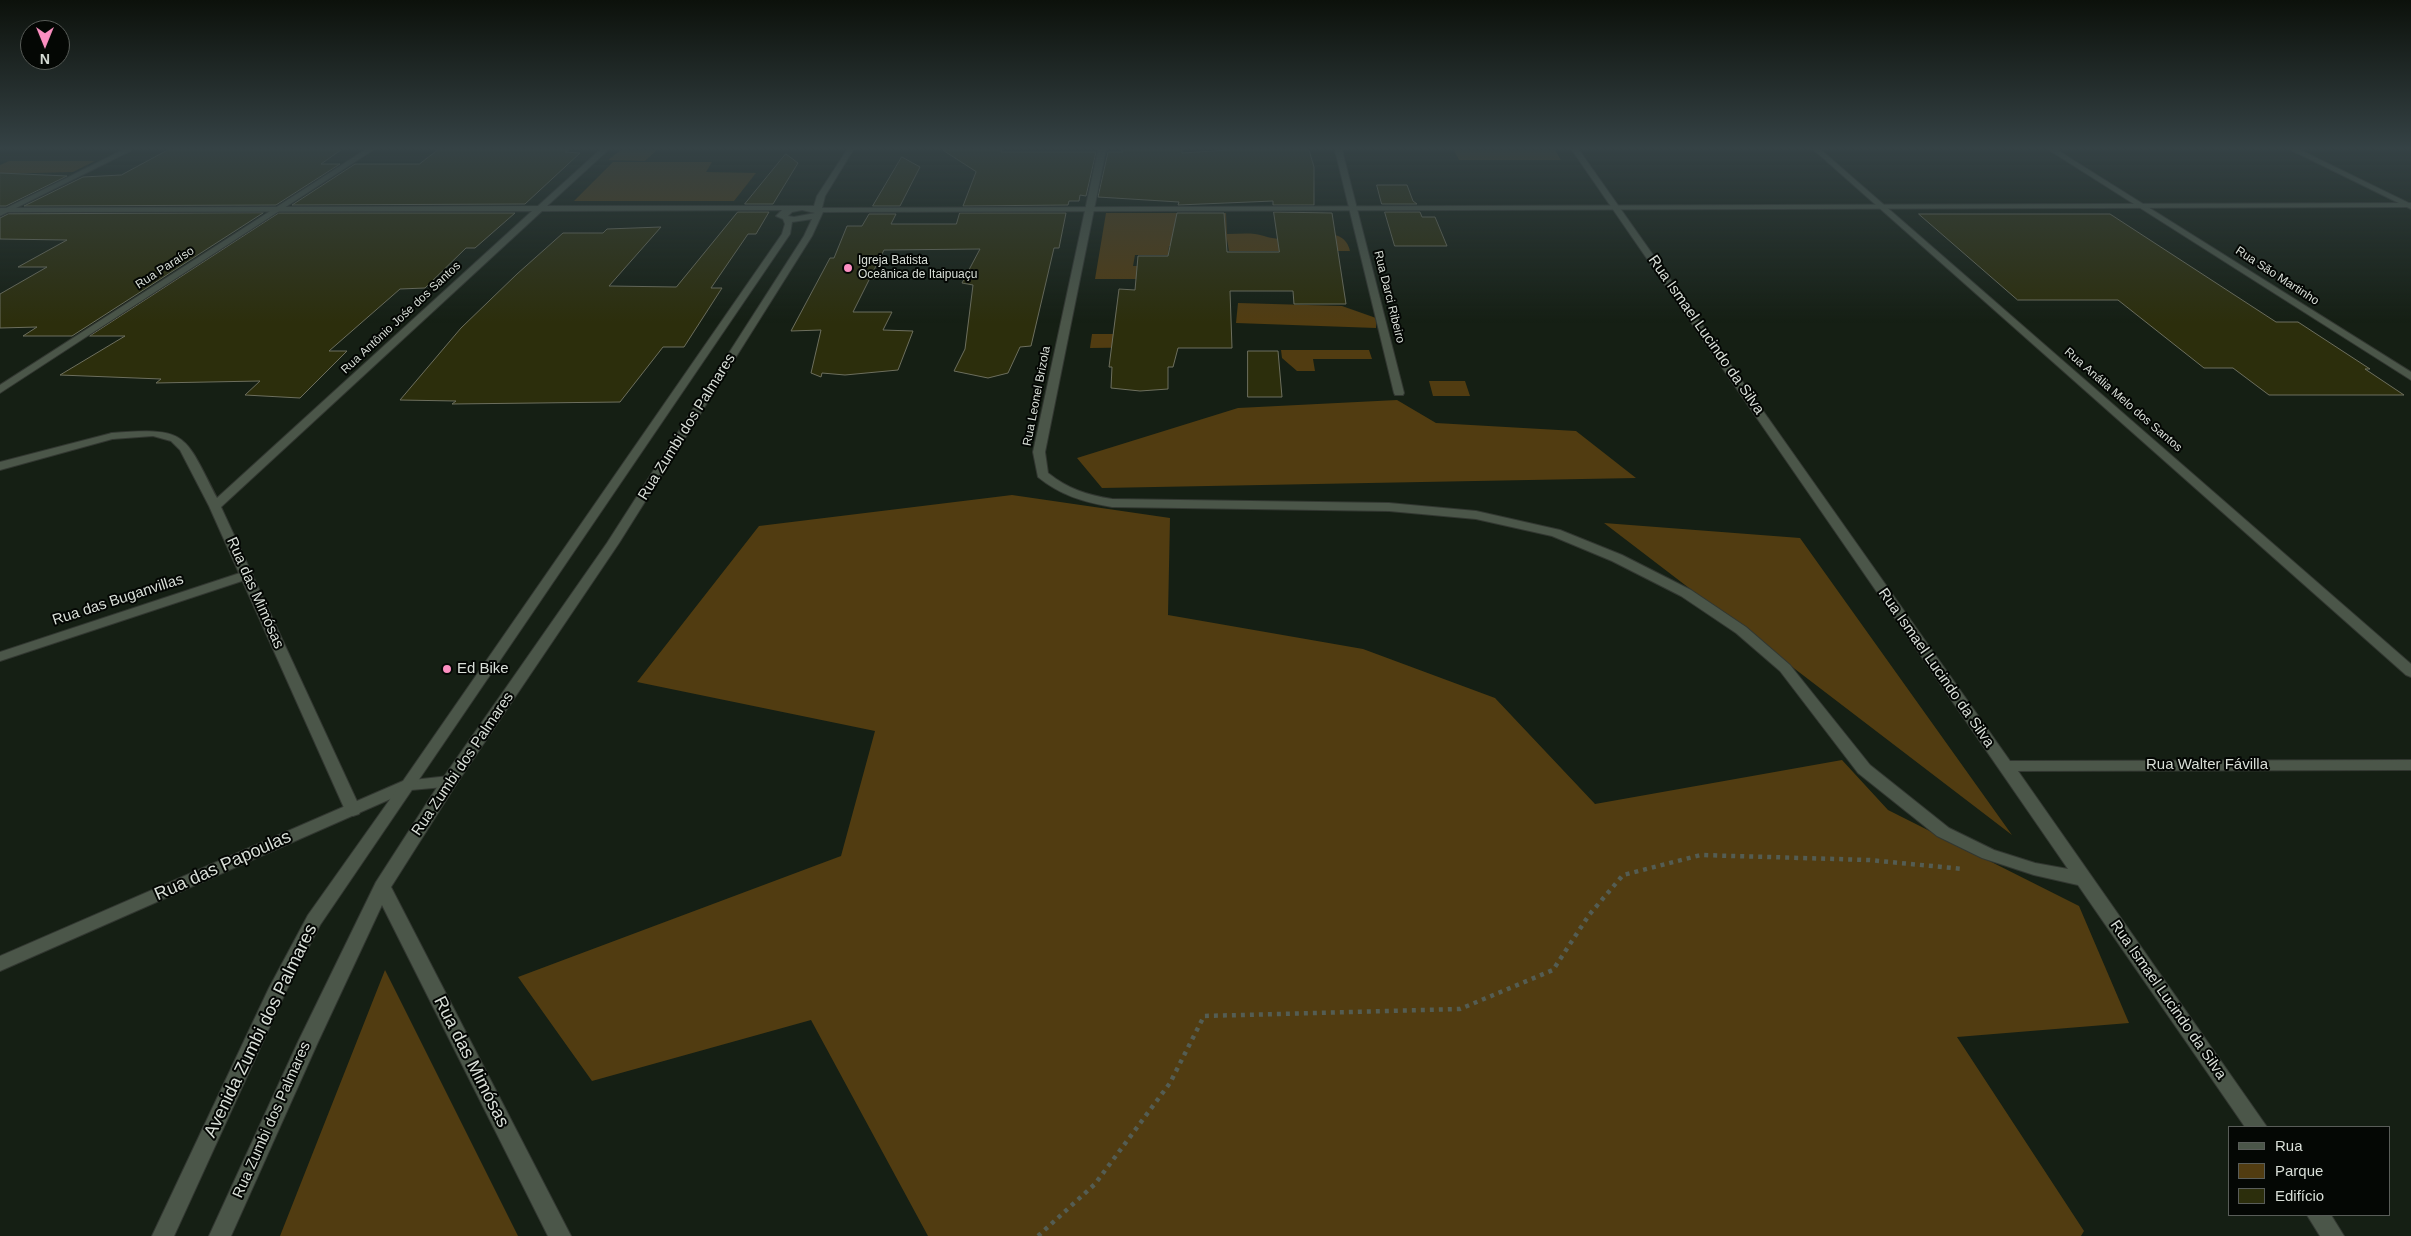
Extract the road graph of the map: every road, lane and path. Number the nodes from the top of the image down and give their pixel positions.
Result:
1 (1354, 207) edge
2 (1617, 207) edge
3 (539, 208) junction
4 (738, 208) junction
5 (1090, 208) junction
6 (1174, 208) edge
7 (1799, 208) edge
8 (1884, 208) junction
9 (1925, 208) edge
10 (2146, 208) edge
11 (280, 209) junction
12 (4, 210) edge
13 (811, 210) junction
14 (0, 214) edge
15 (785, 218) junction
16 (2411, 377) edge
17 (0, 390) edge
18 (1399, 392) dead end
19 (0, 466) edge
20 (215, 506) junction
21 (1302, 506) joint
22 (246, 575) junction
23 (0, 657) edge
24 (2411, 672) edge
25 (2411, 765) edge
26 (2004, 766) junction
27 (448, 782) junction
28 (409, 785) junction
29 (353, 810) junction
30 (1967, 869) dead end
31 (2083, 879) junction
32 (382, 887) junction
33 (0, 964) edge
34 (2256, 1126) edge
35 (2319, 1216) edge
36 (163, 1236) edge
37 (220, 1236) edge
38 (560, 1236) edge
39 (1038, 1236) edge
40 (2333, 1236) edge

1 - 18 street, Rua Darci Ribeiro
2 - 26 street, Rua Ismael Lucindo da Silva
3 - 4 street
3 - 11 street
3 - 20 street, Rua Antônio Jośe dos Santos
4 - 13 street
4 - 15 street
5 - 6 street
5 - 13 street
5 - 21 street, Rua Leonel Brizola
7 - 8 street
8 - 9 street
8 - 24 street, Rua Anália Melo dos Santos
10 - 16 street, Rua São Martinho
11 - 12 street
11 - 17 street, Rua Paraíso
12 - 14 street
13 - 15 street
13 - 15 street
13 - 27 street, Rua Zumbi dos Palmares
15 - 28 street, Rua Zumbi dos Palmares
19 - 20 street, Rua das Mimósas
20 - 22 street, Rua das Mimósas
21 - 31 street
22 - 23 street, Rua das Buganvillas
22 - 29 street, Rua das Mimósas
25 - 26 street, Rua Walter Fávilla
26 - 31 street, Rua Ismael Lucindo da Silva
27 - 28 street, Rua das Papoulas
27 - 32 street, Rua Zumbi dos Palmares
28 - 29 street, Rua das Papoulas
28 - 36 street, Avenida Zumbi dos Palmares
29 - 33 street, Rua das Papoulas
30 - 39 path
31 - 34 street, Rua Ismael Lucindo da Silva
32 - 37 street, Rua Zumbi dos Palmares
32 - 38 street, Rua das Mimósas
35 - 40 street

